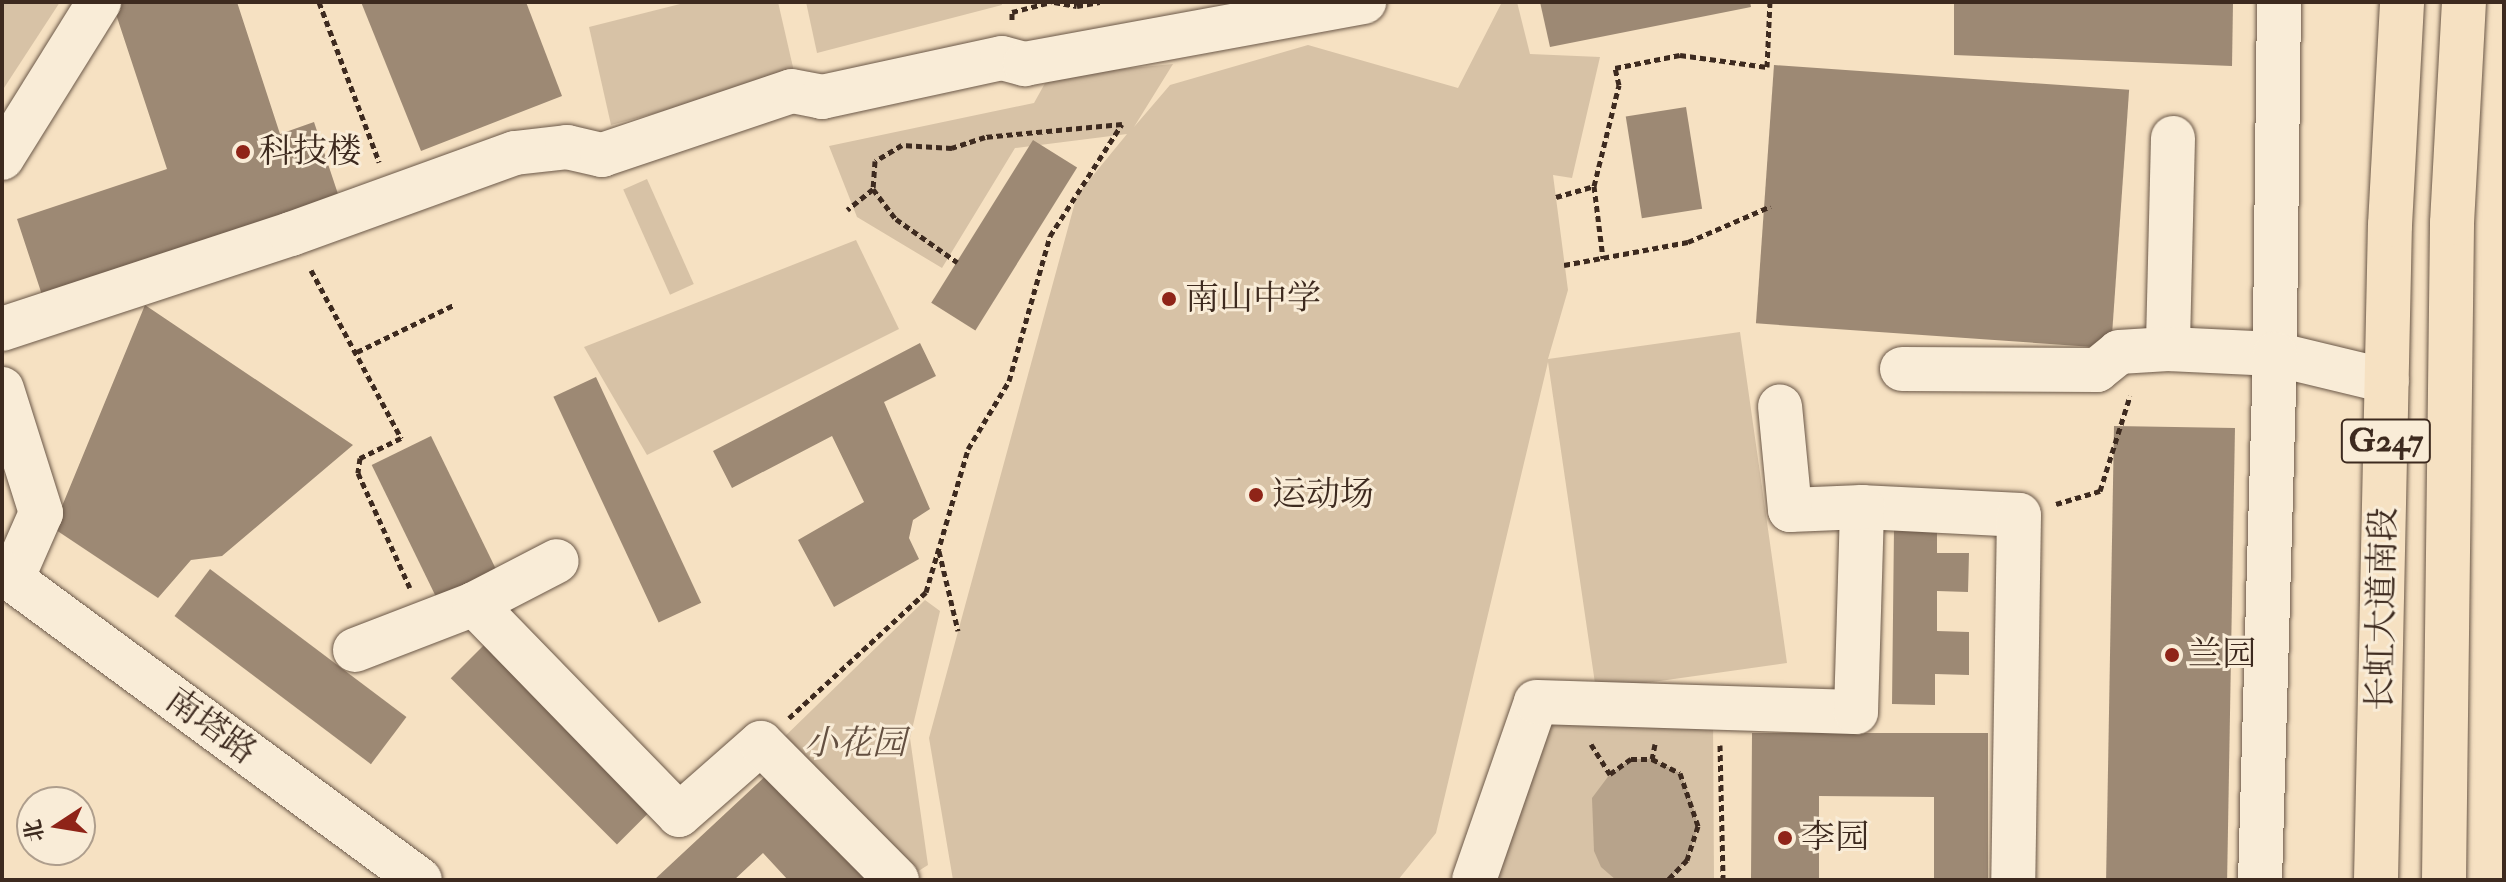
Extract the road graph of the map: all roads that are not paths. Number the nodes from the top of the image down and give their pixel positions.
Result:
1 (99, 2) edge
2 (1364, 2) edge
3 (2279, 2) edge
4 (2402, 2) edge
5 (2464, 2) edge
6 (2173, 138) dead end
7 (2, 158) edge
8 (2, 329) edge
9 (2168, 349) junction
10 (2275, 354) junction
11 (1902, 369) dead end
12 (2387, 381) junction
13 (2, 389) edge
14 (1780, 406) dead end
15 (1862, 507) junction
16 (557, 561) dead end
17 (7, 576) edge
18 (474, 604) junction
19 (355, 650) dead end
20 (420, 880) edge
21 (897, 880) edge
22 (1474, 880) edge
23 (2013, 880) edge
24 (2260, 880) edge
25 (2376, 880) edge
26 (2444, 880) edge

1 - 7 street
2 - 8 street
3 - 10 street
4 - 12 highway, 长虹大道南段 / G247
5 - 26 highway, 长虹大道南段 / G247
6 - 9 street
9 - 10 street
9 - 11 street
10 - 12 street
10 - 24 street
12 - 25 highway, 长虹大道南段 / G247
13 - 17 street
14 - 15 street
15 - 22 street
15 - 23 street
16 - 18 street
17 - 20 street, 南塔路
18 - 19 street
18 - 21 street

